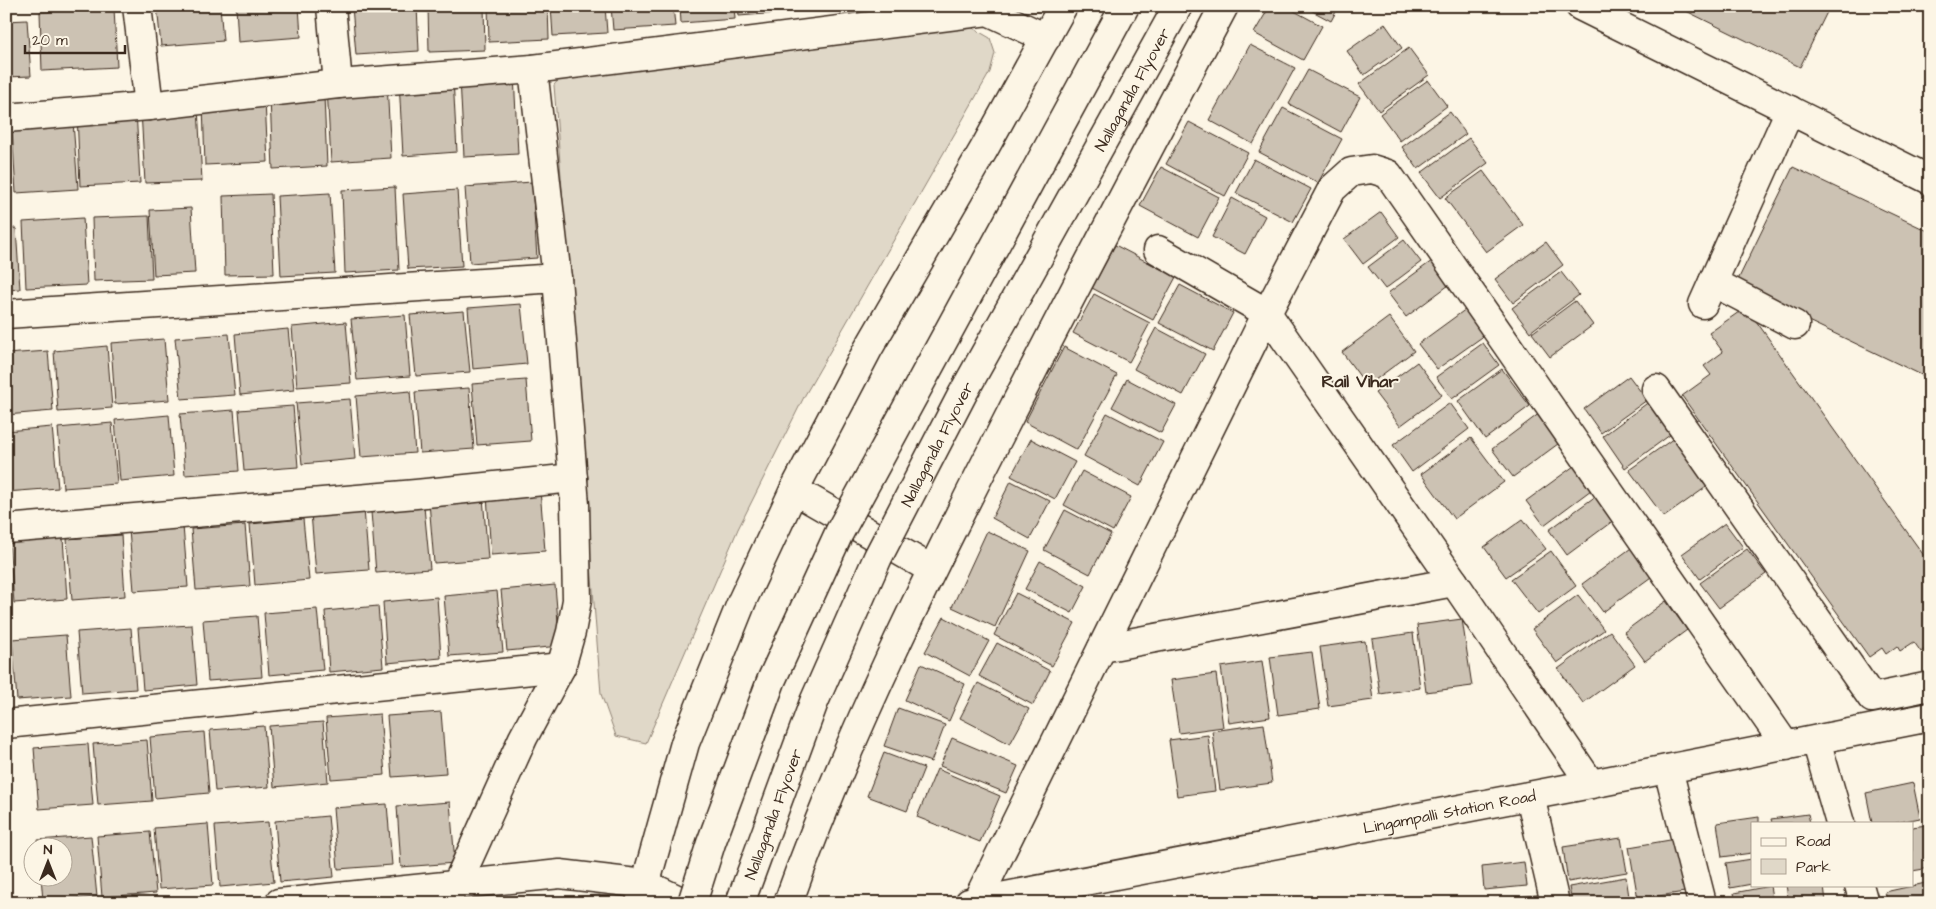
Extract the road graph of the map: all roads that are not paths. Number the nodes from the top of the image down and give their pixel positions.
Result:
1 (137, 6) edge
2 (331, 6) edge
3 (1063, 6) edge
4 (1125, 6) edge
5 (1178, 6) edge
6 (1224, 6) edge
7 (1580, 6) edge
8 (986, 9) edge
9 (1046, 38) junction
10 (534, 69) junction
11 (338, 84) junction
12 (149, 106) junction
13 (1790, 110) junction
14 (6, 118) edge
15 (1930, 180) edge
16 (1158, 250) dead end
17 (557, 278) junction
18 (1267, 313) junction
19 (6, 314) edge
20 (1795, 325) dead end
21 (1656, 389) dead end
22 (573, 478) junction
23 (794, 490) junction
24 (6, 529) edge
25 (931, 569) junction
26 (1454, 582) junction
27 (1102, 648) junction
28 (561, 667) junction
29 (1930, 686) edge
30 (1930, 717) edge
31 (6, 724) edge
32 (1816, 740) junction
33 (1786, 746) junction
34 (1668, 769) junction
35 (1591, 784) junction
36 (1530, 796) junction
37 (1840, 822) edge
38 (457, 884) junction
39 (1859, 886) edge
40 (642, 893) edge
41 (973, 902) edge
42 (279, 903) edge
43 (685, 903) edge
44 (692, 903) edge
45 (740, 903) edge
46 (788, 903) edge
47 (1555, 903) edge
48 (1702, 903) edge
49 (1864, 903) edge

1 - 12 street
2 - 11 street
3 - 9 street
4 - 44 street, bridge
5 - 45 street, Nallagandla Flyover, bridge
6 - 25 street
7 - 13 street
8 - 9 street
8 - 10 street
9 - 23 street
10 - 11 street
10 - 17 street
11 - 12 street
12 - 14 street
13 - 15 street
13 - 20 street
16 - 18 street
17 - 19 street
17 - 22 street
18 - 26 street
18 - 27 street
18 - 33 street
21 - 29 street
22 - 24 street
22 - 28 street
23 - 25 street
23 - 40 street
25 - 46 street
26 - 27 street
26 - 35 street
27 - 41 street
28 - 31 street
28 - 38 street
30 - 32 street, Lingampalli Station Road
32 - 33 street, Lingampalli Station Road
32 - 37 street
33 - 34 street, Lingampalli Station Road
34 - 35 street, Lingampalli Station Road
34 - 48 street
35 - 36 street, Lingampalli Station Road
36 - 41 street, Lingampalli Station Road
36 - 47 street
38 - 40 street
38 - 42 street
39 - 49 street
40 - 43 street

